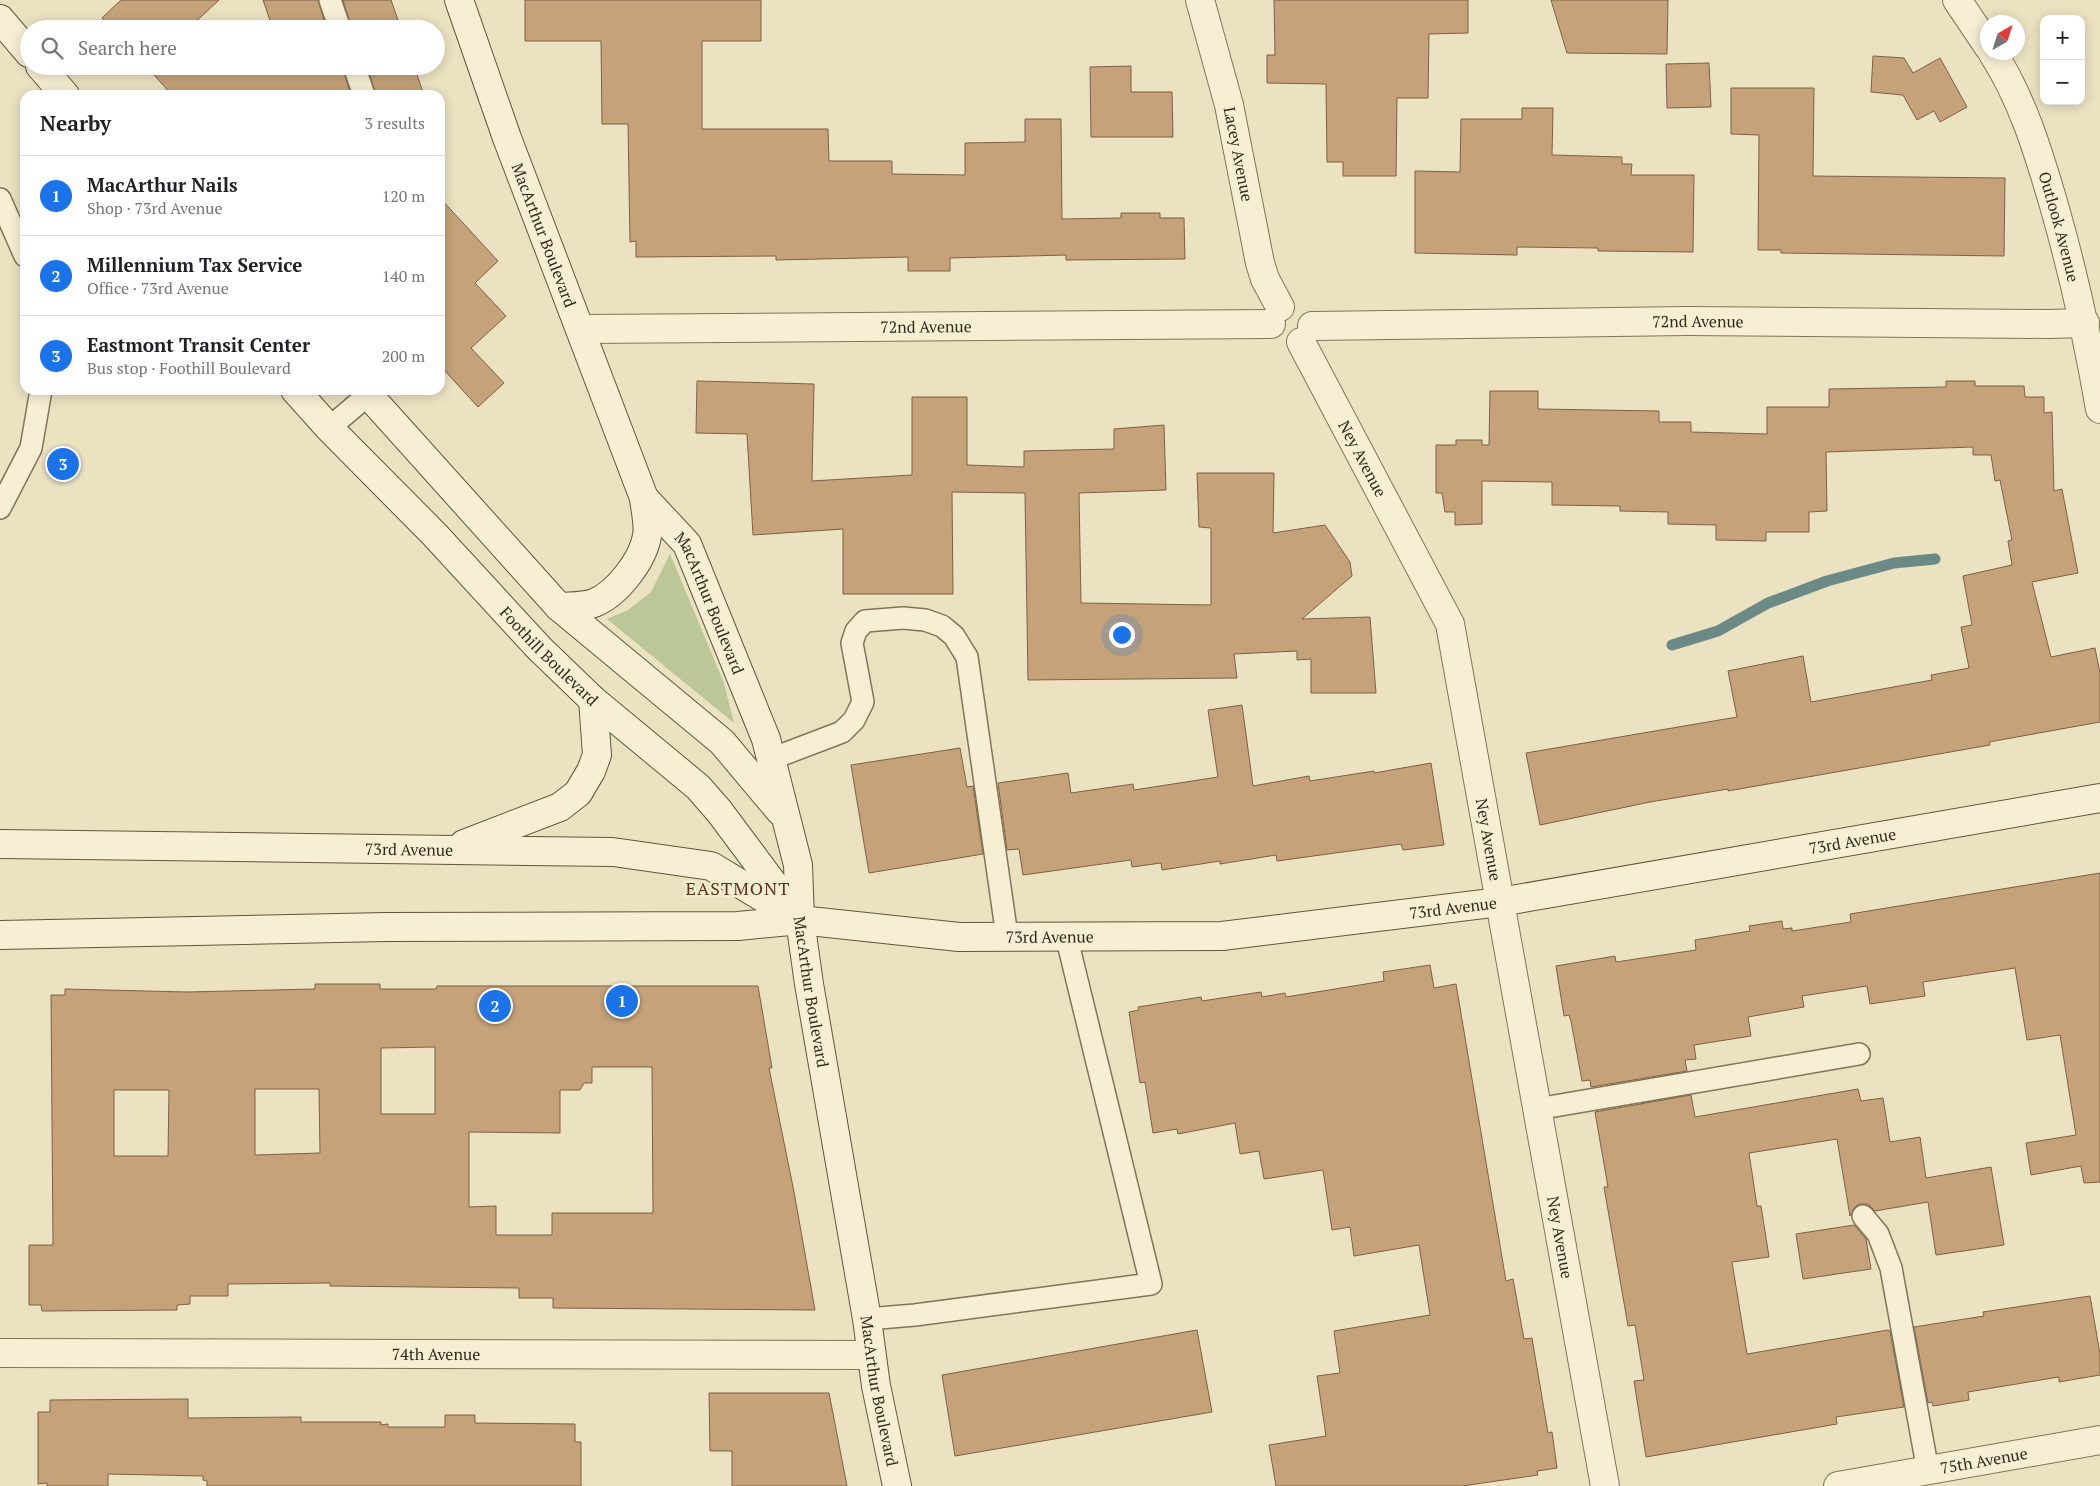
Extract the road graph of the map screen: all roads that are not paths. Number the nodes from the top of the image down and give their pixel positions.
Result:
1 (330, 0) edge
2 (460, 0) edge
3 (1200, 0) edge
4 (1957, 0) edge
5 (0, 20) edge
6 (337, 20) edge
7 (1980, 34) edge
8 (20, 43) edge
9 (1997, 60) edge
10 (48, 75) edge
11 (357, 75) edge
12 (61, 90) edge
13 (362, 90) edge
14 (0, 199) edge
15 (20, 245) edge
16 (1276, 315) junction
17 (2085, 322) junction
18 (581, 329) junction
19 (1307, 334) junction
20 (40, 395) edge
21 (299, 395) edge
22 (363, 395) edge
23 (369, 395) edge
24 (2100, 410) edge
25 (329, 428) junction
26 (644, 498) junction
27 (0, 508) edge
28 (560, 607) junction
29 (592, 700) junction
30 (771, 759) junction
31 (2100, 798) edge
32 (784, 816) junction
33 (0, 844) edge
34 (451, 849) junction
35 (1500, 902) junction
36 (800, 920) junction
37 (0, 935) edge
38 (1066, 935) junction
39 (1007, 936) junction
40 (1860, 1054) dead end
41 (1537, 1108) junction
42 (1864, 1216) dead end
43 (867, 1319) junction
44 (0, 1353) edge
45 (871, 1355) junction
46 (2100, 1440) edge
47 (1928, 1471) junction
48 (897, 1486) edge
49 (1605, 1486) edge
50 (1838, 1486) edge

1 - 6 lane
2 - 18 main road, MacArthur Boulevard
3 - 16 main road, Lacey Avenue
4 - 7 main road
5 - 8 main road
9 - 17 main road, Outlook Avenue
10 - 12 main road
11 - 13 lane
14 - 15 lane
16 - 18 main road, 72nd Avenue
16 - 19 main road, Lacey Avenue
17 - 19 main road, 72nd Avenue
17 - 24 main road, Outlook Avenue
18 - 26 main road, MacArthur Boulevard
19 - 35 main road, Ney Avenue
20 - 27 lane
21 - 25 main road, Foothill Boulevard
22 - 25 lane
23 - 28 main road
25 - 29 main road, Foothill Boulevard
26 - 28 main road, MacArthur Boulevard
26 - 30 main road, MacArthur Boulevard
28 - 32 main road
29 - 34 main road
29 - 36 main road, Foothill Boulevard
30 - 32 main road, MacArthur Boulevard
30 - 39 lane
31 - 35 main road, 73rd Avenue
32 - 36 main road, MacArthur Boulevard
33 - 34 main road, 73rd Avenue
34 - 36 main road, 73rd Avenue
35 - 38 main road, 73rd Avenue
35 - 41 main road, Ney Avenue
36 - 37 main road, 73rd Avenue
36 - 39 main road, 73rd Avenue
36 - 43 main road, MacArthur Boulevard
38 - 39 main road, 73rd Avenue
38 - 43 lane
40 - 41 lane
41 - 49 main road, Ney Avenue
42 - 47 lane
43 - 45 main road, MacArthur Boulevard
44 - 45 main road, 74th Avenue
45 - 48 main road, MacArthur Boulevard
46 - 47 main road, 75th Avenue
47 - 50 main road, 75th Avenue

